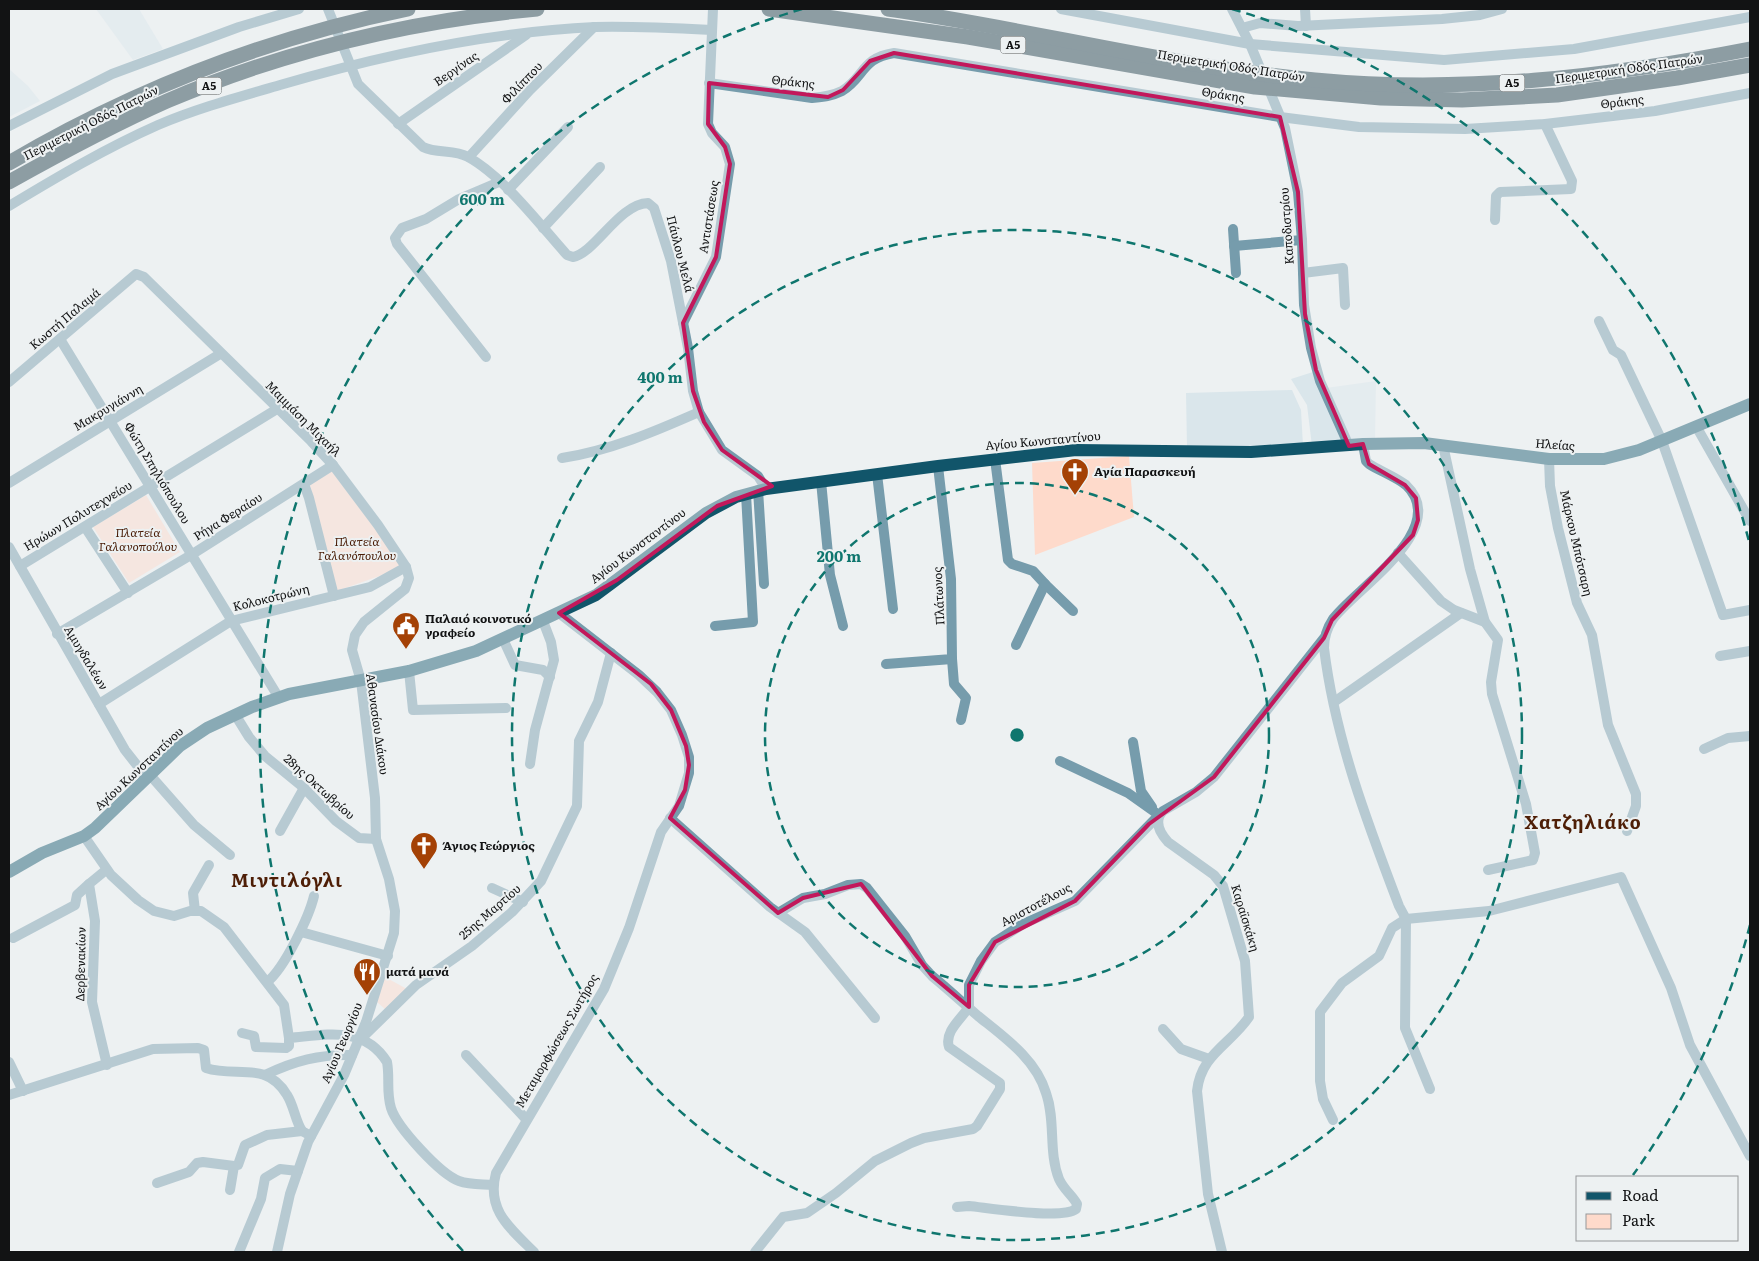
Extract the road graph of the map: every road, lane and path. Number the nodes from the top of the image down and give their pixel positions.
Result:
1 (299, 9) edge
2 (328, 9) edge
3 (408, 9) edge
4 (537, 9) edge
5 (714, 9) edge
6 (769, 9) edge
7 (888, 9) edge
8 (1061, 9) edge
9 (1232, 9) edge
10 (1305, 9) edge
11 (1437, 9) edge
12 (1502, 9) edge
13 (1750, 17) edge
14 (1442, 19) junction
15 (1306, 26) junction
16 (594, 27) junction
17 (1242, 28) junction
18 (712, 30) junction
19 (528, 34) junction
20 (1250, 44) junction
21 (1750, 49) edge
22 (349, 64) junction
23 (1750, 64) edge
24 (709, 84) junction
25 (1750, 93) edge
26 (1280, 116) junction
27 (398, 124) junction
28 (1545, 124) junction
29 (9, 126) edge
30 (568, 127) dead end
31 (469, 157) junction
32 (9, 163) edge
33 (600, 167) dead end
34 (9, 182) edge
35 (499, 182) junction
36 (508, 190) junction
37 (9, 206) edge
38 (1495, 220) dead end
39 (543, 228) junction
40 (1233, 229) dead end
41 (1302, 240) junction
42 (1234, 246) junction
43 (1236, 273) dead end
44 (1303, 273) junction
45 (136, 274) joint
46 (1345, 305) dead end
47 (1599, 321) dead end
48 (683, 324) junction
49 (60, 339) junction
50 (220, 354) junction
51 (486, 358) dead end
52 (9, 382) edge
53 (1750, 404) edge
54 (277, 409) junction
55 (699, 412) junction
56 (111, 420) junction
57 (1696, 426) junction
58 (1662, 441) junction
59 (1362, 444) junction
60 (1443, 445) junction
61 (1349, 446) junction
62 (562, 458) dead end
63 (994, 459) junction
64 (1549, 460) junction
65 (333, 465) junction
66 (938, 466) junction
67 (877, 474) junction
68 (821, 482) junction
69 (9, 483) edge
70 (304, 484) junction
71 (150, 487) junction
72 (757, 491) junction
73 (1750, 521) edge
74 (85, 527) junction
75 (9, 548) edge
76 (1398, 553) junction
77 (191, 555) junction
78 (20, 566) junction
79 (406, 567) junction
80 (764, 584) dead end
81 (1045, 584) junction
82 (128, 593) junction
83 (334, 596) junction
84 (893, 609) dead end
85 (1750, 610) edge
86 (1073, 611) dead end
87 (1461, 613) junction
88 (559, 614) junction
89 (543, 621) junction
90 (230, 622) junction
91 (1485, 622) junction
92 (715, 626) dead end
93 (843, 626) dead end
94 (57, 634) junction
95 (1324, 638) junction
96 (504, 639) junction
97 (1016, 645) dead end
98 (1750, 651) edge
99 (611, 653) junction
100 (1720, 656) dead end
101 (952, 659) junction
102 (886, 664) dead end
103 (409, 671) junction
104 (550, 677) junction
105 (361, 681) junction
106 (279, 698) junction
107 (1334, 702) junction
108 (99, 704) junction
109 (506, 708) dead end
110 (236, 716) junction
111 (961, 720) dead end
112 (1750, 736) edge
113 (1133, 742) dead end
114 (1704, 749) dead end
115 (1060, 761) dead end
116 (530, 764) dead end
117 (149, 777) junction
118 (304, 788) junction
119 (1159, 815) junction
120 (670, 818) junction
121 (280, 831) dead end
122 (1627, 831) dead end
123 (84, 836) junction
124 (376, 839) junction
125 (230, 855) dead end
126 (209, 865) dead end
127 (106, 870) junction
128 (1488, 870) dead end
129 (9, 872) edge
130 (89, 884) junction
131 (492, 888) dead end
132 (314, 896) dead end
133 (523, 902) junction
134 (195, 911) junction
135 (778, 913) junction
136 (1406, 919) junction
137 (300, 932) junction
138 (14, 938) dead end
139 (388, 956) junction
140 (267, 982) junction
141 (969, 1007) junction
142 (875, 1018) dead end
143 (1163, 1029) dead end
144 (242, 1033) dead end
145 (360, 1037) junction
146 (290, 1038) junction
147 (352, 1055) junction
148 (466, 1055) dead end
149 (1209, 1059) junction
150 (9, 1062) edge
151 (107, 1065) junction
152 (265, 1075) junction
153 (1430, 1088) dead end
154 (23, 1091) junction
155 (9, 1095) edge
156 (526, 1118) junction
157 (1333, 1120) dead end
158 (306, 1134) junction
159 (1750, 1156) edge
160 (234, 1166) junction
161 (298, 1171) junction
162 (157, 1183) dead end
163 (493, 1185) junction
164 (230, 1190) dead end
165 (957, 1206) dead end
166 (239, 1252) edge
167 (276, 1252) edge
168 (534, 1252) edge
169 (755, 1252) edge
170 (1222, 1252) edge

1 - 29 street
2 - 22 street, Πάυλου Μελά
3 - 32 highway, Περιμετρική Οδός Πατρών / Α5
4 - 34 highway, Περιμετρική Οδός Πατρών / Α5
5 - 18 street, Αντιστάσεως
6 - 23 highway, Περιμετρική Οδός Πατρών / Α5
7 - 21 highway, Περιμετρική Οδός Πατρών / Α5
8 - 20 street
9 - 17 street, Καποδιστρίου
10 - 15 street
11 - 14 street
12 - 14 street
13 - 20 street
14 - 15 street
15 - 17 street
16 - 18 street
16 - 19 street
16 - 31 street, Φιλίππου
17 - 20 street, Καποδιστρίου
18 - 24 street, Αντιστάσεως
19 - 22 street
19 - 27 street, Βεργίνας
20 - 26 street, Καποδιστρίου
22 - 27 street, Πάυλου Μελά
22 - 37 street
24 - 26 street, Θράκης
24 - 48 street, Αντιστάσεως
25 - 28 street, Θράκης
26 - 28 street, Θράκης
26 - 41 street, Καποδιστρίου
27 - 31 street, Πάυλου Μελά
28 - 38 street
30 - 36 street
31 - 35 street, Πάυλου Μελά
33 - 39 street
35 - 36 street, Πάυλου Μελά
35 - 51 street
36 - 39 street, Πάυλου Μελά
39 - 48 street, Πάυλου Μελά
40 - 42 street
41 - 42 street
41 - 44 street, Καποδιστρίου
42 - 43 street
44 - 46 street
44 - 61 street, Καποδιστρίου
45 - 49 street, Κωστή Παλαμά
45 - 50 street, Μαμμάση Μιχαήλ
47 - 58 street
48 - 55 street
49 - 52 street, Κωστή Παλαμά
49 - 56 street, Φώτη Σπηλιόπουλου
50 - 54 street, Μαμμάση Μιχαήλ
50 - 56 street, Μακρυγιάννη
53 - 57 main road, Ηλείας
54 - 65 street, Μαμμάση Μιχαήλ
54 - 71 street, Ηρώων Πολυτεχνείου
55 - 62 street
55 - 72 street
56 - 69 street, Μακρυγιάννη
56 - 71 street, Φώτη Σπηλιόπουλου
57 - 58 main road, Ηλείας
57 - 73 street
58 - 64 main road, Ηλείας
58 - 85 street
59 - 60 main road, Ηλείας
59 - 61 main road, Ηλείας
59 - 76 street
60 - 64 main road, Ηλείας
60 - 91 street
61 - 63 main road, Αγίου Κωνσταντίνου
63 - 66 main road, Αγίου Κωνσταντίνου
63 - 81 street
64 - 122 street, Μάρκου Μπότσαρη
65 - 70 street, Ρήγα Φεραίου
65 - 79 street, Μαμμάση Μιχαήλ
66 - 67 main road, Αγίου Κωνσταντίνου
66 - 101 street, Πλάτωνος
67 - 68 main road, Αγίου Κωνσταντίνου
67 - 84 street
68 - 72 main road, Αγίου Κωνσταντίνου
68 - 93 street
70 - 77 street, Ρήγα Φεραίου
70 - 83 street
71 - 74 street, Ηρώων Πολυτεχνείου
71 - 77 street, Φώτη Σπηλιόπουλου
72 - 80 street
72 - 88 main road, Αγίου Κωνσταντίνου
72 - 92 street
74 - 78 street, Ηρώων Πολυτεχνείου
74 - 82 street
75 - 78 street, Αμυγδαλέων
76 - 87 street
76 - 95 street
77 - 82 street, Ρήγα Φεραίου
77 - 90 street, Φώτη Σπηλιόπουλου
78 - 94 street, Αμυγδαλέων
79 - 83 street, Κολοκοτρώνη
79 - 105 street, Αθανασίου Διάκου
81 - 86 street
81 - 97 street
82 - 94 street, Ρήγα Φεραίου
83 - 90 street, Κολοκοτρώνη
87 - 91 street
87 - 107 street
88 - 89 main road, Αγίου Κωνσταντίνου
88 - 99 street, Μεταμορφώσεως Σωτήρος
89 - 96 main road, Αγίου Κωνσταντίνου
89 - 104 street
90 - 106 street, Φώτη Σπηλιόπουλου
90 - 108 street, Κολοκοτρώνη
91 - 128 street
94 - 108 street, Αμυγδαλέων
95 - 107 street
95 - 119 street
96 - 103 main road, Αγίου Κωνσταντίνου
96 - 104 street
98 - 100 street
99 - 120 street, Μεταμορφώσεως Σωτήρος
99 - 133 street, 25ης Μαρτίου
101 - 102 street
101 - 111 street, Πλάτωνος
103 - 105 main road, Αγίου Κωνσταντίνου
103 - 109 street
104 - 116 street
105 - 106 main road, Αγίου Κωνσταντίνου
105 - 124 street, Αθανασίου Διάκου
106 - 110 main road, Αγίου Κωνσταντίνου
107 - 136 street
108 - 117 street, Αμυγδαλέων
110 - 117 main road, Αγίου Κωνσταντίνου
110 - 118 street, 28ης Οκτωβρίου
112 - 114 street
113 - 119 street
115 - 119 street
117 - 123 main road, Αγίου Κωνσταντίνου
117 - 125 street, Αμυγδαλέων
118 - 121 street
118 - 124 street, 28ης Οκτωβρίου
119 - 141 street, Αριστοτέλους
119 - 149 street, Καραϊσκάκη
120 - 135 street
120 - 156 street, Μεταμορφώσεως Σωτήρος
123 - 127 street
123 - 129 main road, Αγίου Κωνσταντίνου
124 - 139 street, Αγίου Γεωργίου
126 - 134 street
127 - 130 street
127 - 134 street
130 - 138 street
130 - 151 street, Δερβενακίων
131 - 133 street
132 - 137 street
133 - 145 street, 25ης Μαρτίου
134 - 140 street
135 - 141 street
135 - 142 street
136 - 153 street
136 - 157 street
136 - 159 street
137 - 139 street
137 - 140 street
139 - 145 street, Αγίου Γεωργίου
140 - 146 street
141 - 165 street
141 - 169 street
143 - 149 street
144 - 146 street
145 - 146 street
145 - 147 street, Αγίου Γεωργίου
145 - 163 street
147 - 152 street
147 - 158 street, Αγίου Γεωργίου
148 - 156 street
149 - 170 street, Καραϊσκάκη
150 - 154 street
151 - 152 street
151 - 154 street
152 - 158 street
154 - 155 street
156 - 163 street, Μεταμορφώσεως Σωτήρος
158 - 160 street
158 - 161 street, Αγίου Γεωργίου
160 - 162 street
160 - 164 street
161 - 166 street
161 - 167 street, Αγίου Γεωργίου
163 - 168 street

